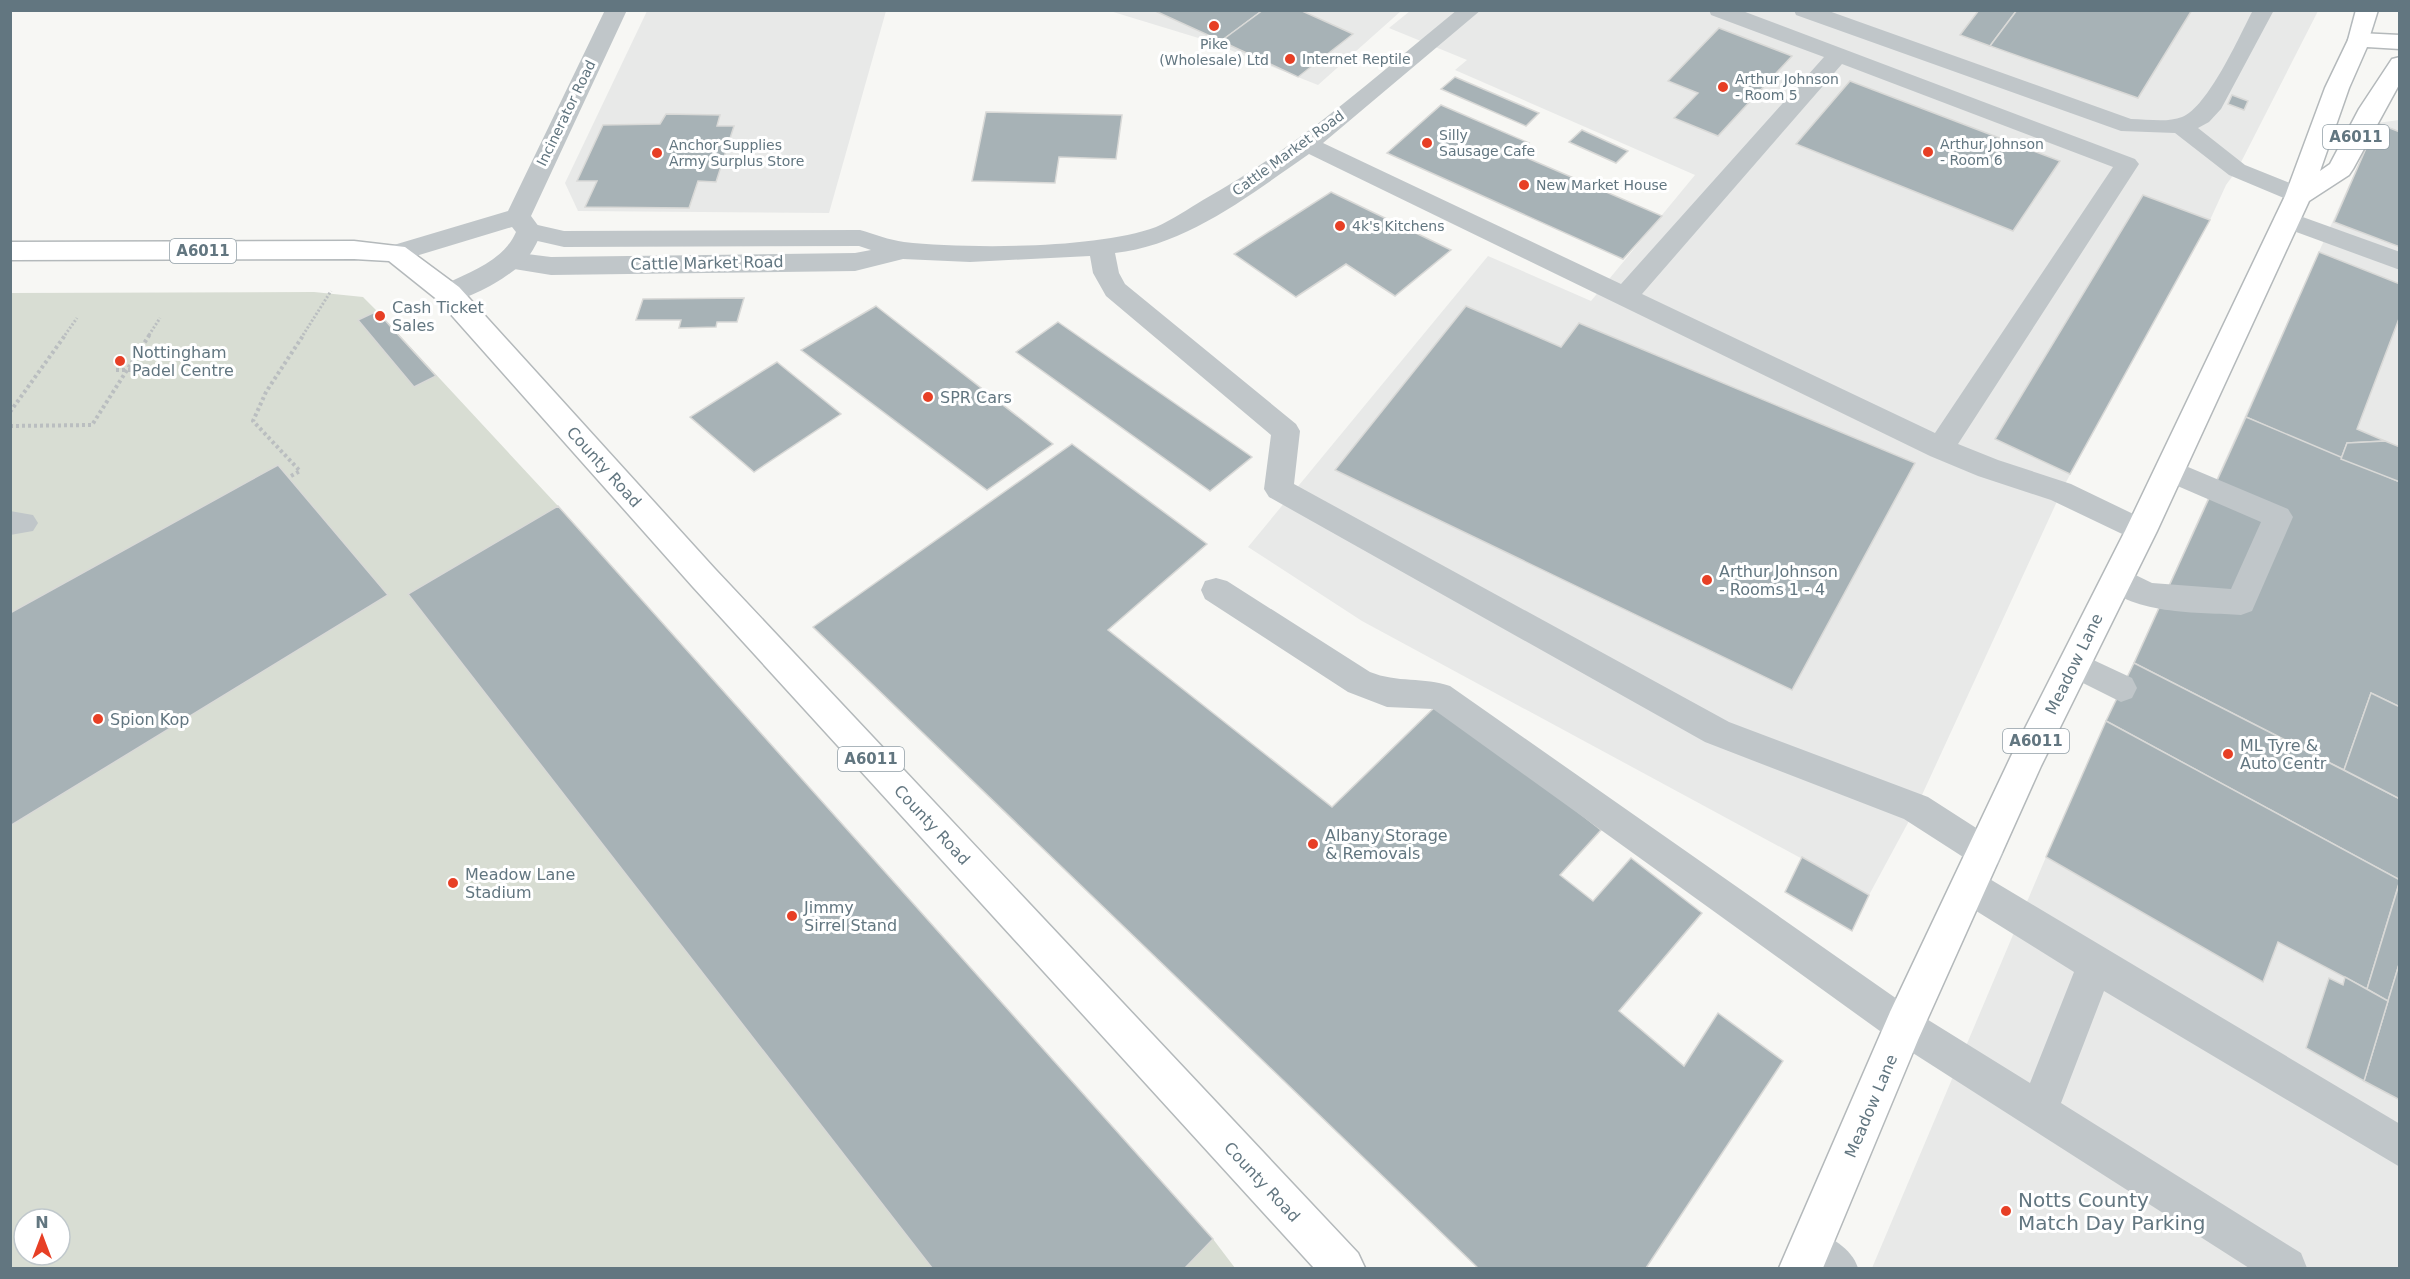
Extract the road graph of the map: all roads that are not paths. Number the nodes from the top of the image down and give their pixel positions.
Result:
1 (616, 10) edge
2 (1472, 10) edge
3 (1719, 10) edge
4 (1804, 10) edge
5 (2264, 10) edge
6 (2367, 10) edge
7 (2359, 40) junction
8 (2400, 42) edge
9 (1838, 55) junction
10 (2398, 69) edge
11 (2181, 126) junction
12 (1307, 144) junction
13 (2292, 207) junction
14 (523, 224) junction
15 (1101, 247) junction
16 (901, 250) junction
17 (10, 251) edge
18 (396, 253) junction
19 (511, 261) junction
20 (2400, 262) edge
21 (449, 294) junction
22 (1625, 297) junction
23 (1940, 448) junction
24 (2169, 470) junction
25 (2130, 552) junction
26 (1216, 590) dead end
27 (2074, 664) junction
28 (2121, 688) dead end
29 (1986, 852) junction
30 (1970, 887) junction
31 (2095, 965) junction
32 (1904, 1026) junction
33 (2038, 1112) junction
34 (2400, 1148) edge
35 (1816, 1262) edge
36 (1343, 1269) edge
37 (2286, 1269) edge

1 - 14 street, Incinerator Road
2 - 12 lane, Cattle Market Road
3 - 9 lane
4 - 11 lane
5 - 11 lane
6 - 7 main road, Meadow Lane / A6011
7 - 8 main road
7 - 10 main road, A6011
7 - 13 main road, Meadow Lane / A6011
9 - 22 lane
9 - 23 lane
10 - 13 main road, A6011
11 - 13 lane
12 - 15 lane, Cattle Market Road
12 - 22 lane
13 - 20 lane
13 - 24 main road, Meadow Lane / A6011
14 - 16 lane, Cattle Market Road
14 - 18 street
14 - 19 street, Incinerator Road
15 - 16 lane, Cattle Market Road
15 - 29 lane
16 - 19 lane, Cattle Market Road
17 - 18 main road, A6011
18 - 21 main road, County Road / A6011
19 - 21 street, Incinerator Road
21 - 36 main road, County Road / A6011
22 - 23 lane
23 - 25 lane
24 - 25 main road, Meadow Lane / A6011
24 - 25 lane
25 - 27 main road, Meadow Lane / A6011
26 - 32 lane
27 - 28 lane
27 - 29 main road, Meadow Lane / A6011
29 - 30 main road, Meadow Lane / A6011
30 - 31 lane
30 - 32 main road, Meadow Lane / A6011
31 - 33 lane
31 - 34 lane
32 - 33 lane
32 - 35 main road, Meadow Lane / A6011
33 - 37 lane

